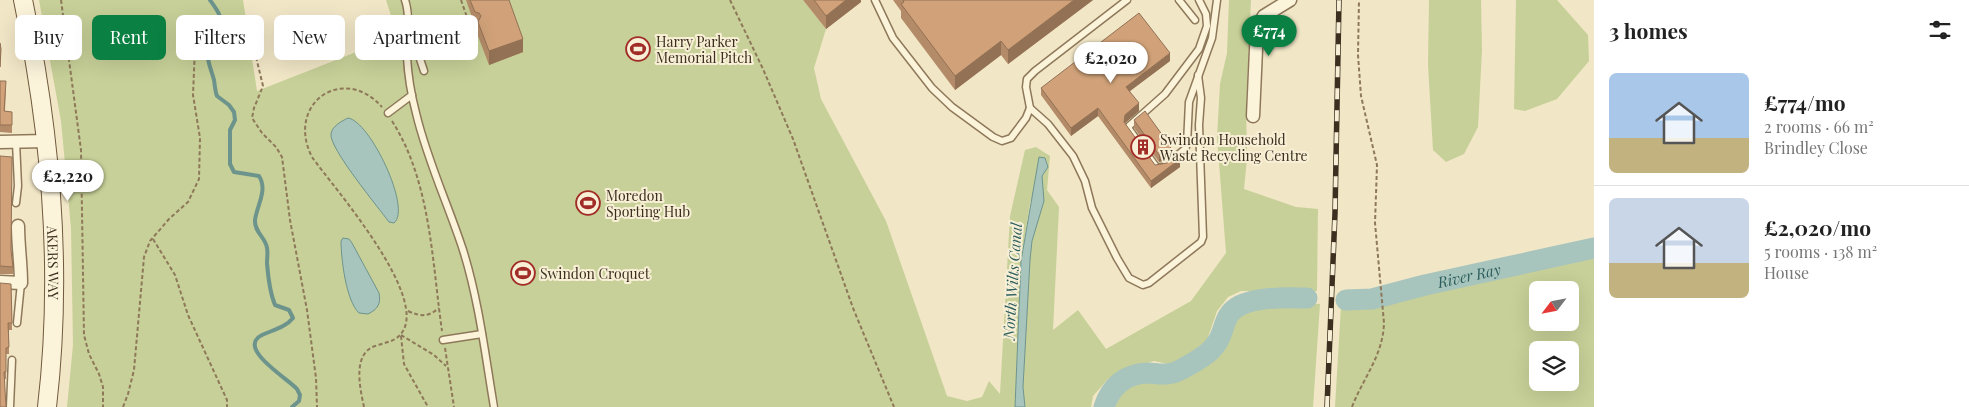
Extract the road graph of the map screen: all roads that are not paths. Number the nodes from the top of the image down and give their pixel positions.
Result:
1 (23, 0) edge
2 (405, 0) edge
3 (875, 0) edge
4 (1127, 0) edge
5 (1179, 0) edge
6 (1199, 0) edge
7 (1217, 0) edge
8 (1290, 0) edge
9 (408, 15) edge
10 (1195, 20) dead end
11 (407, 60) edge
12 (420, 60) edge
13 (424, 71) dead end
14 (1198, 75) junction
15 (412, 95) junction
16 (1030, 108) junction
17 (388, 113) road end
18 (1253, 116) dead end
19 (46, 141) junction
20 (0, 142) edge
21 (16, 142) junction
22 (16, 204) dead end
23 (18, 226) dead end
24 (0, 282) edge
25 (21, 284) junction
26 (17, 323) dead end
27 (482, 334) junction
28 (443, 340) road end
29 (12, 360) dead end
30 (10, 407) edge
31 (47, 407) edge
32 (494, 407) edge

1 - 19 main road, AKERS WAY
2 - 9 lane
3 - 16 lane
4 - 16 lane
5 - 10 lane
6 - 14 lane
7 - 14 lane
8 - 18 street
11 - 15 lane
12 - 13 lane
14 - 16 lane
15 - 17 lane
15 - 27 lane
19 - 21 street
19 - 31 main road, AKERS WAY
20 - 21 street
21 - 22 lane
23 - 25 street
24 - 25 street
25 - 26 lane
27 - 28 lane
27 - 32 lane
29 - 30 lane

